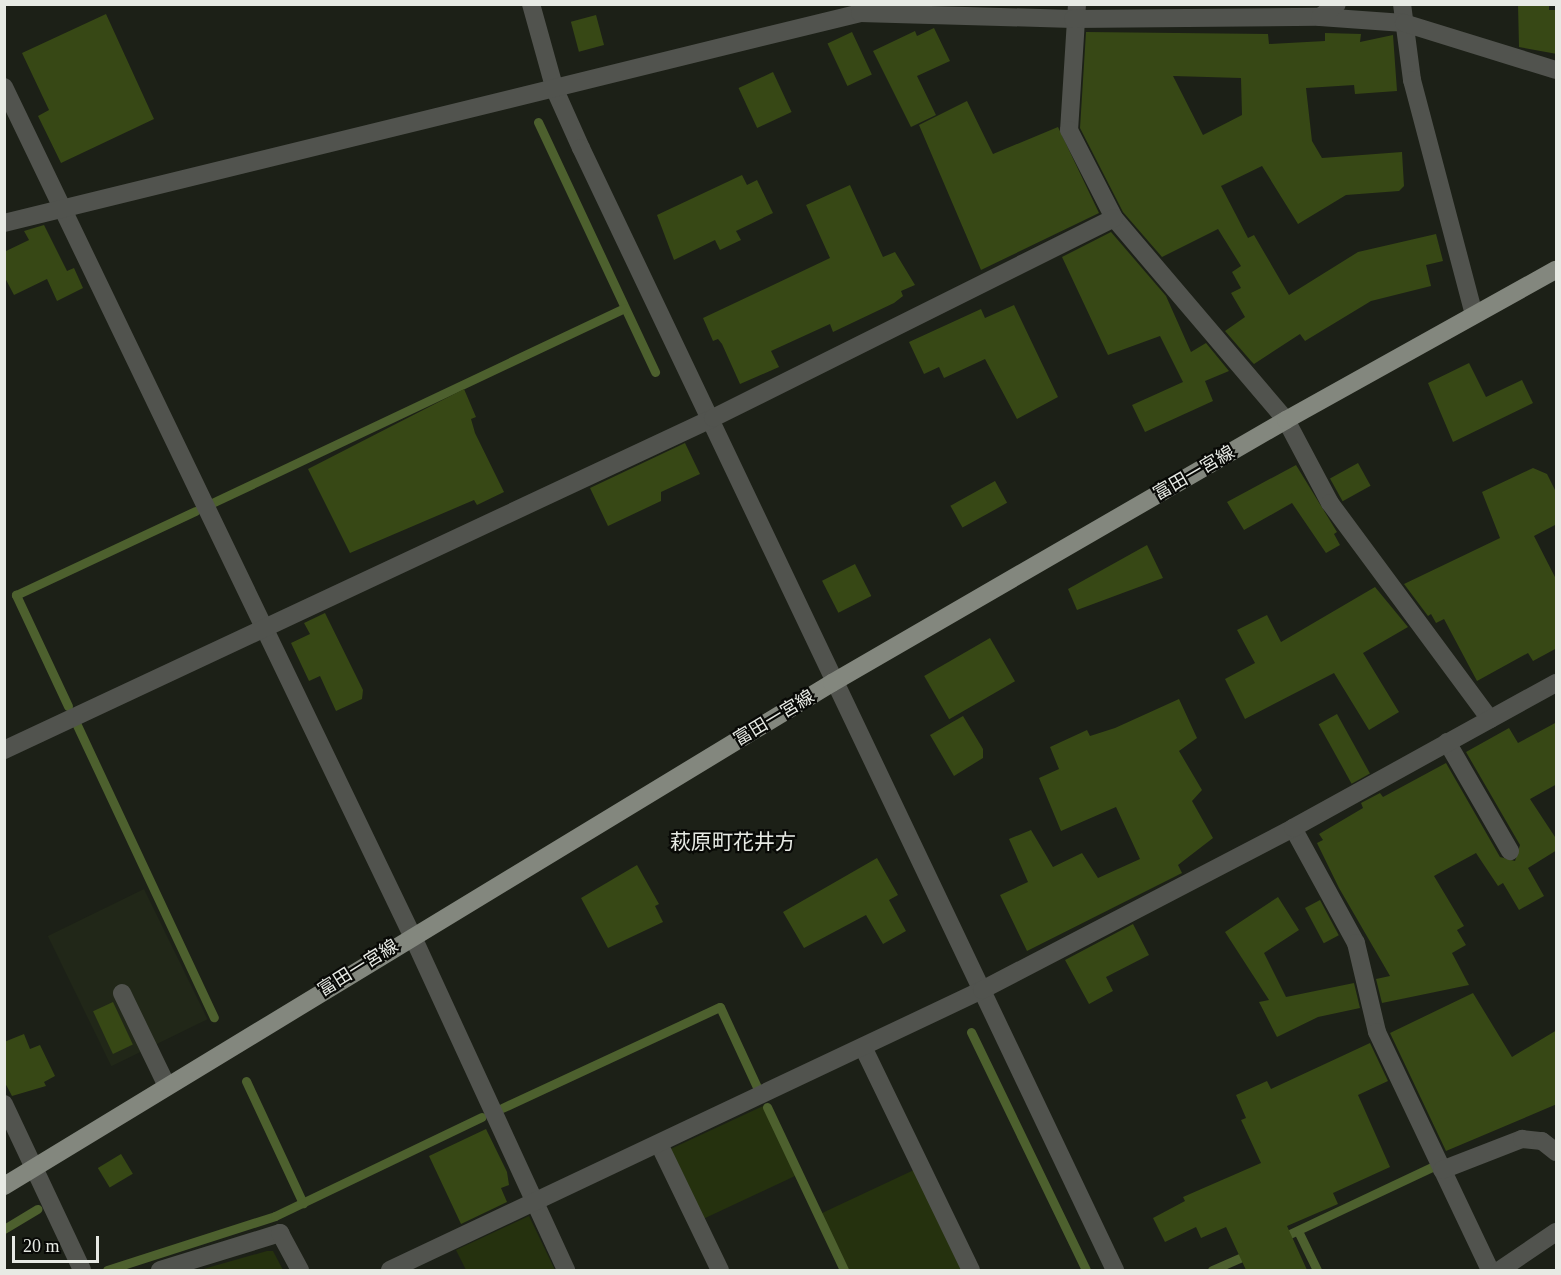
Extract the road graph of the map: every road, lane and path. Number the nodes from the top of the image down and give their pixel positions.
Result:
1 (531, 4) edge
2 (839, 4) edge
3 (1338, 4) edge
4 (1402, 4) edge
5 (1075, 12) edge
6 (861, 13) junction
7 (1320, 17) junction
8 (1404, 23) junction
9 (1557, 70) edge
10 (4, 87) edge
11 (555, 90) junction
12 (61, 209) junction
13 (1114, 218) junction
14 (4, 223) edge
15 (1557, 270) edge
16 (1474, 314) junction
17 (713, 418) junction
18 (1286, 420) junction
19 (264, 629) junction
20 (832, 683) junction
21 (1557, 683) edge
22 (1490, 719) junction
23 (1447, 742) junction
24 (4, 750) edge
25 (1293, 828) junction
26 (1510, 851) dead end
27 (412, 935) junction
28 (982, 990) junction
29 (122, 993) dead end
30 (863, 1047) junction
31 (167, 1086) junction
32 (4, 1104) edge
33 (659, 1143) junction
34 (1557, 1152) edge
35 (34, 1168) junction
36 (1443, 1170) junction
37 (4, 1186) edge
38 (535, 1203) junction
39 (1557, 1232) edge
40 (82, 1270) edge
41 (160, 1270) edge
42 (300, 1270) edge
43 (390, 1270) edge
44 (566, 1270) edge
45 (720, 1270) edge
46 (971, 1270) edge
47 (1114, 1270) edge
48 (1490, 1270) edge
49 (1500, 1270) edge

1 - 11 street
2 - 6 street
3 - 7 street
4 - 8 street
5 - 6 street
5 - 7 street
5 - 13 street
6 - 11 street
7 - 8 street
8 - 9 street
8 - 16 street
10 - 12 street
11 - 12 street
11 - 17 street
12 - 14 street
12 - 19 street
13 - 17 street
13 - 18 street
15 - 16 main road, 富田一宮線
16 - 18 main road, 富田一宮線
17 - 19 street
17 - 20 street
18 - 20 main road, 富田一宮線
18 - 22 street
19 - 24 street
19 - 27 street
20 - 27 main road, 富田一宮線
20 - 28 street
21 - 22 street
22 - 23 street
23 - 25 street
23 - 26 street
25 - 28 street
25 - 36 street
27 - 31 main road, 富田一宮線
27 - 38 street
28 - 30 street
28 - 47 street
29 - 31 street
30 - 33 street
30 - 46 street
31 - 35 main road, 富田一宮線
32 - 35 street
33 - 38 street
33 - 45 street
34 - 36 street
35 - 37 main road, 富田一宮線
35 - 40 street
36 - 48 street
38 - 43 street
38 - 44 street
39 - 49 street
41 - 42 street

